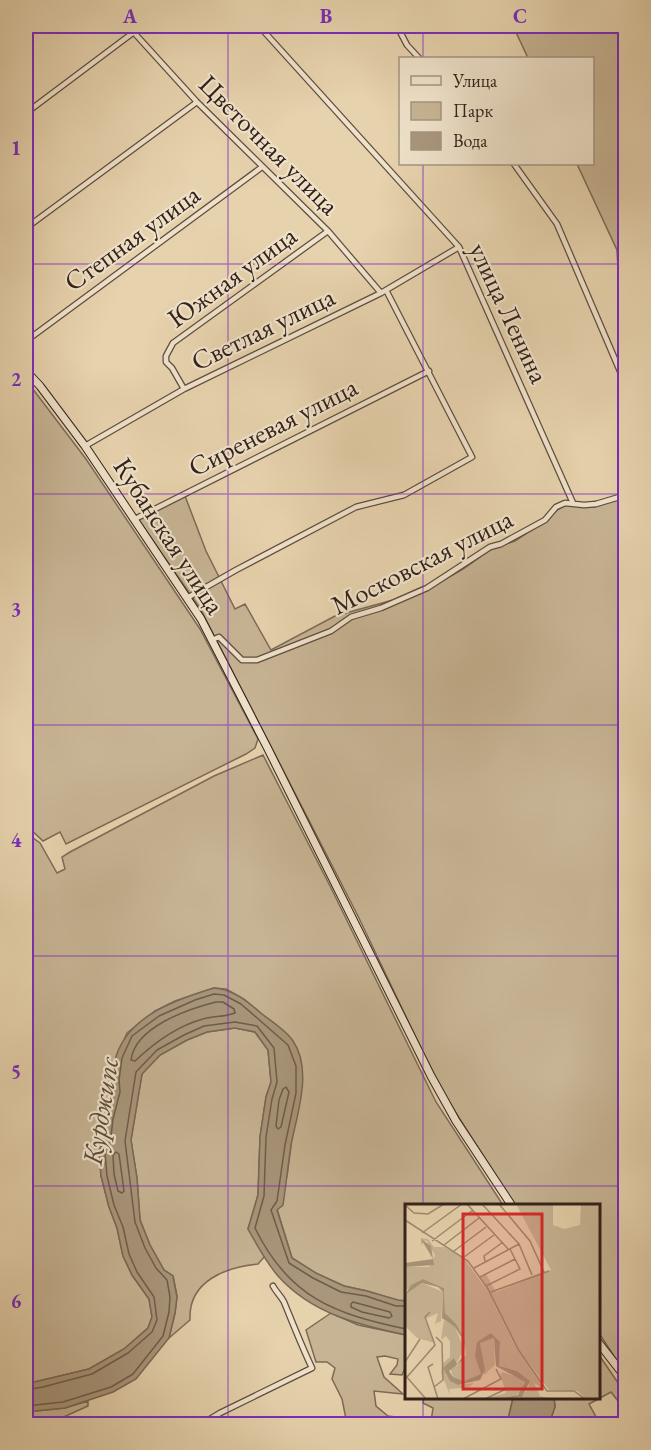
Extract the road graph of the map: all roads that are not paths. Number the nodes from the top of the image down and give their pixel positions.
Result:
1 (128, 26) edge
2 (259, 26) edge
3 (397, 26) edge
4 (134, 32) junction
5 (418, 57) edge
6 (196, 102) junction
7 (26, 113) edge
8 (515, 165) edge
9 (262, 167) junction
10 (26, 228) edge
11 (328, 231) junction
12 (459, 247) junction
13 (384, 292) junction
14 (26, 341) edge
15 (26, 371) edge
16 (429, 371) junction
17 (626, 385) edge
18 (184, 388) junction
19 (85, 446) junction
20 (626, 495) edge
21 (573, 503) junction
22 (135, 519) junction
23 (187, 598) junction
24 (211, 640) junction
25 (511, 1204) edge
26 (273, 1286) dead end
27 (600, 1345) edge
28 (626, 1378) edge
29 (202, 1425) edge

1 - 4 street, Цветочная улица
2 - 12 street, улица Ленина
3 - 5 street
4 - 6 street, Цветочная улица
4 - 7 street
6 - 9 street, Цветочная улица
6 - 10 street
8 - 17 street
9 - 11 street, Цветочная улица
9 - 14 street, Степная улица
11 - 13 street, Цветочная улица
11 - 18 street, Южная улица
12 - 13 street, Светлая улица
12 - 21 street, улица Ленина
13 - 16 street, Цветочная улица
13 - 18 street, Светлая улица
15 - 19 main road, Кубанская улица
16 - 22 street, Сиреневая улица
16 - 23 street, Цветочная улица
18 - 19 street, Светлая улица
19 - 22 main road, Кубанская улица
20 - 21 street
21 - 24 street, Московская улица
22 - 23 main road, Кубанская улица
23 - 24 main road, Кубанская улица
24 - 25 main road, Кубанская улица
26 - 29 street
27 - 28 main road

